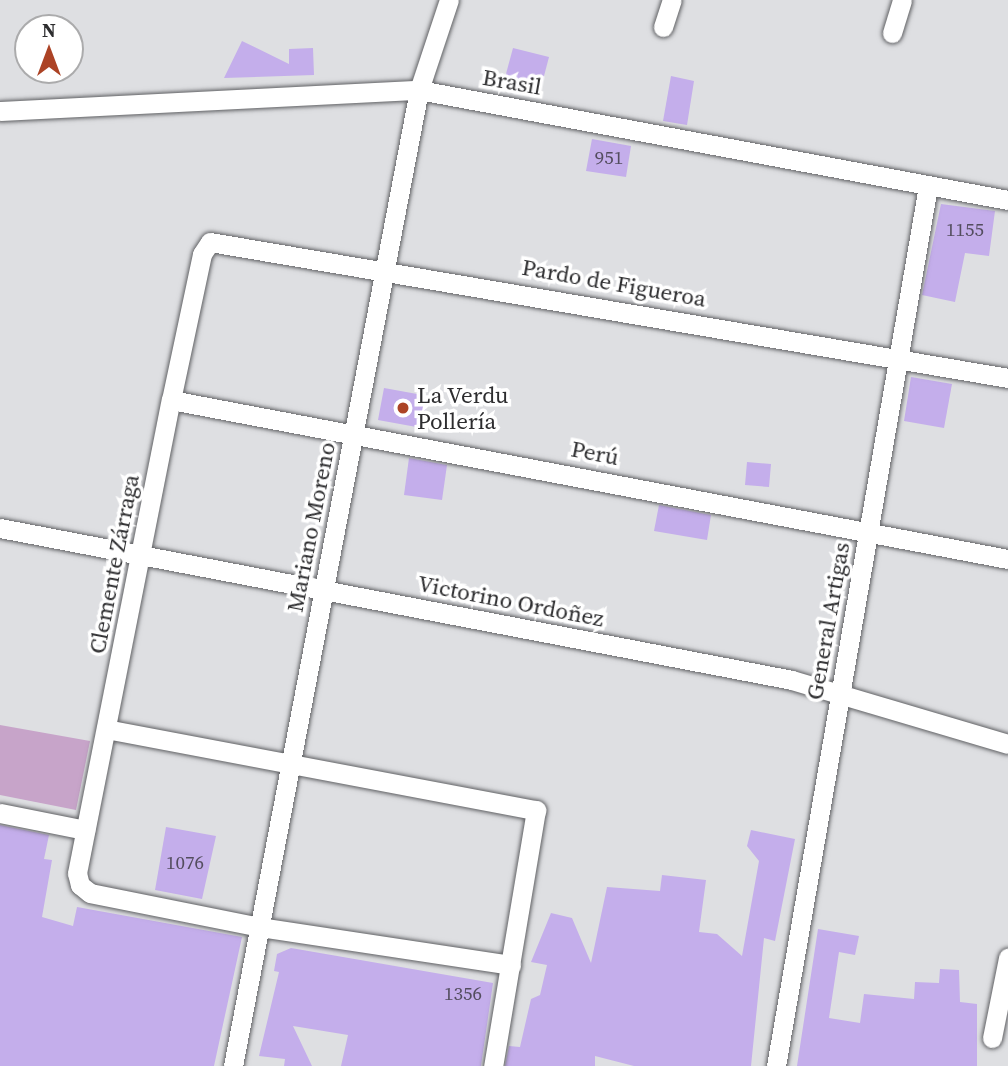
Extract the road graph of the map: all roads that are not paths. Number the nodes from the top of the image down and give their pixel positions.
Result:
1 (449, 0) edge
2 (671, 0) edge
3 (902, 0) edge
4 (663, 27) dead end
5 (892, 33) dead end
6 (419, 90) junction
7 (0, 111) edge
8 (928, 186) junction
9 (1008, 200) edge
10 (210, 242) joint
11 (385, 268) junction
12 (899, 356) junction
13 (1008, 378) edge
14 (171, 400) junction
15 (354, 432) junction
16 (0, 528) edge
17 (869, 532) junction
18 (140, 555) junction
19 (1008, 559) edge
20 (324, 590) junction
21 (839, 694) junction
22 (106, 729) junction
23 (1008, 744) edge
24 (291, 764) junction
25 (0, 813) edge
26 (85, 830) junction
27 (260, 926) junction
28 (1008, 958) edge
29 (511, 965) junction
30 (992, 1038) dead end
31 (233, 1066) edge
32 (493, 1066) edge
33 (776, 1066) edge

1 - 6 street, Mariano Moreno
2 - 4 street
3 - 5 street
6 - 7 street, Brasil
6 - 8 street, Brasil
6 - 11 street, Mariano Moreno
8 - 9 street, Brasil
8 - 12 street, General Artigas
10 - 11 street, Pardo de Figueroa
10 - 14 street, Clemente Zárraga
11 - 12 street, Pardo de Figueroa
11 - 15 street, Mariano Moreno
12 - 13 street, Pardo de Figueroa
12 - 17 street, General Artigas
14 - 15 street, Perú
14 - 18 street, Clemente Zárraga
15 - 17 street, Perú
15 - 20 street, Mariano Moreno
16 - 18 street, Victorino Ordoñez
17 - 19 street, Perú
17 - 21 street, General Artigas
18 - 20 street, Victorino Ordoñez
18 - 22 street, Clemente Zárraga
20 - 21 street, Victorino Ordoñez
20 - 24 street, Mariano Moreno
21 - 23 street, Victorino Ordoñez
21 - 33 street, General Artigas
22 - 24 street
22 - 26 street, Clemente Zárraga
24 - 27 street, Mariano Moreno
24 - 29 street
25 - 26 street
26 - 27 street, Clemente Zárraga
27 - 29 street
27 - 31 street, Mariano Moreno
28 - 30 street
29 - 32 street

